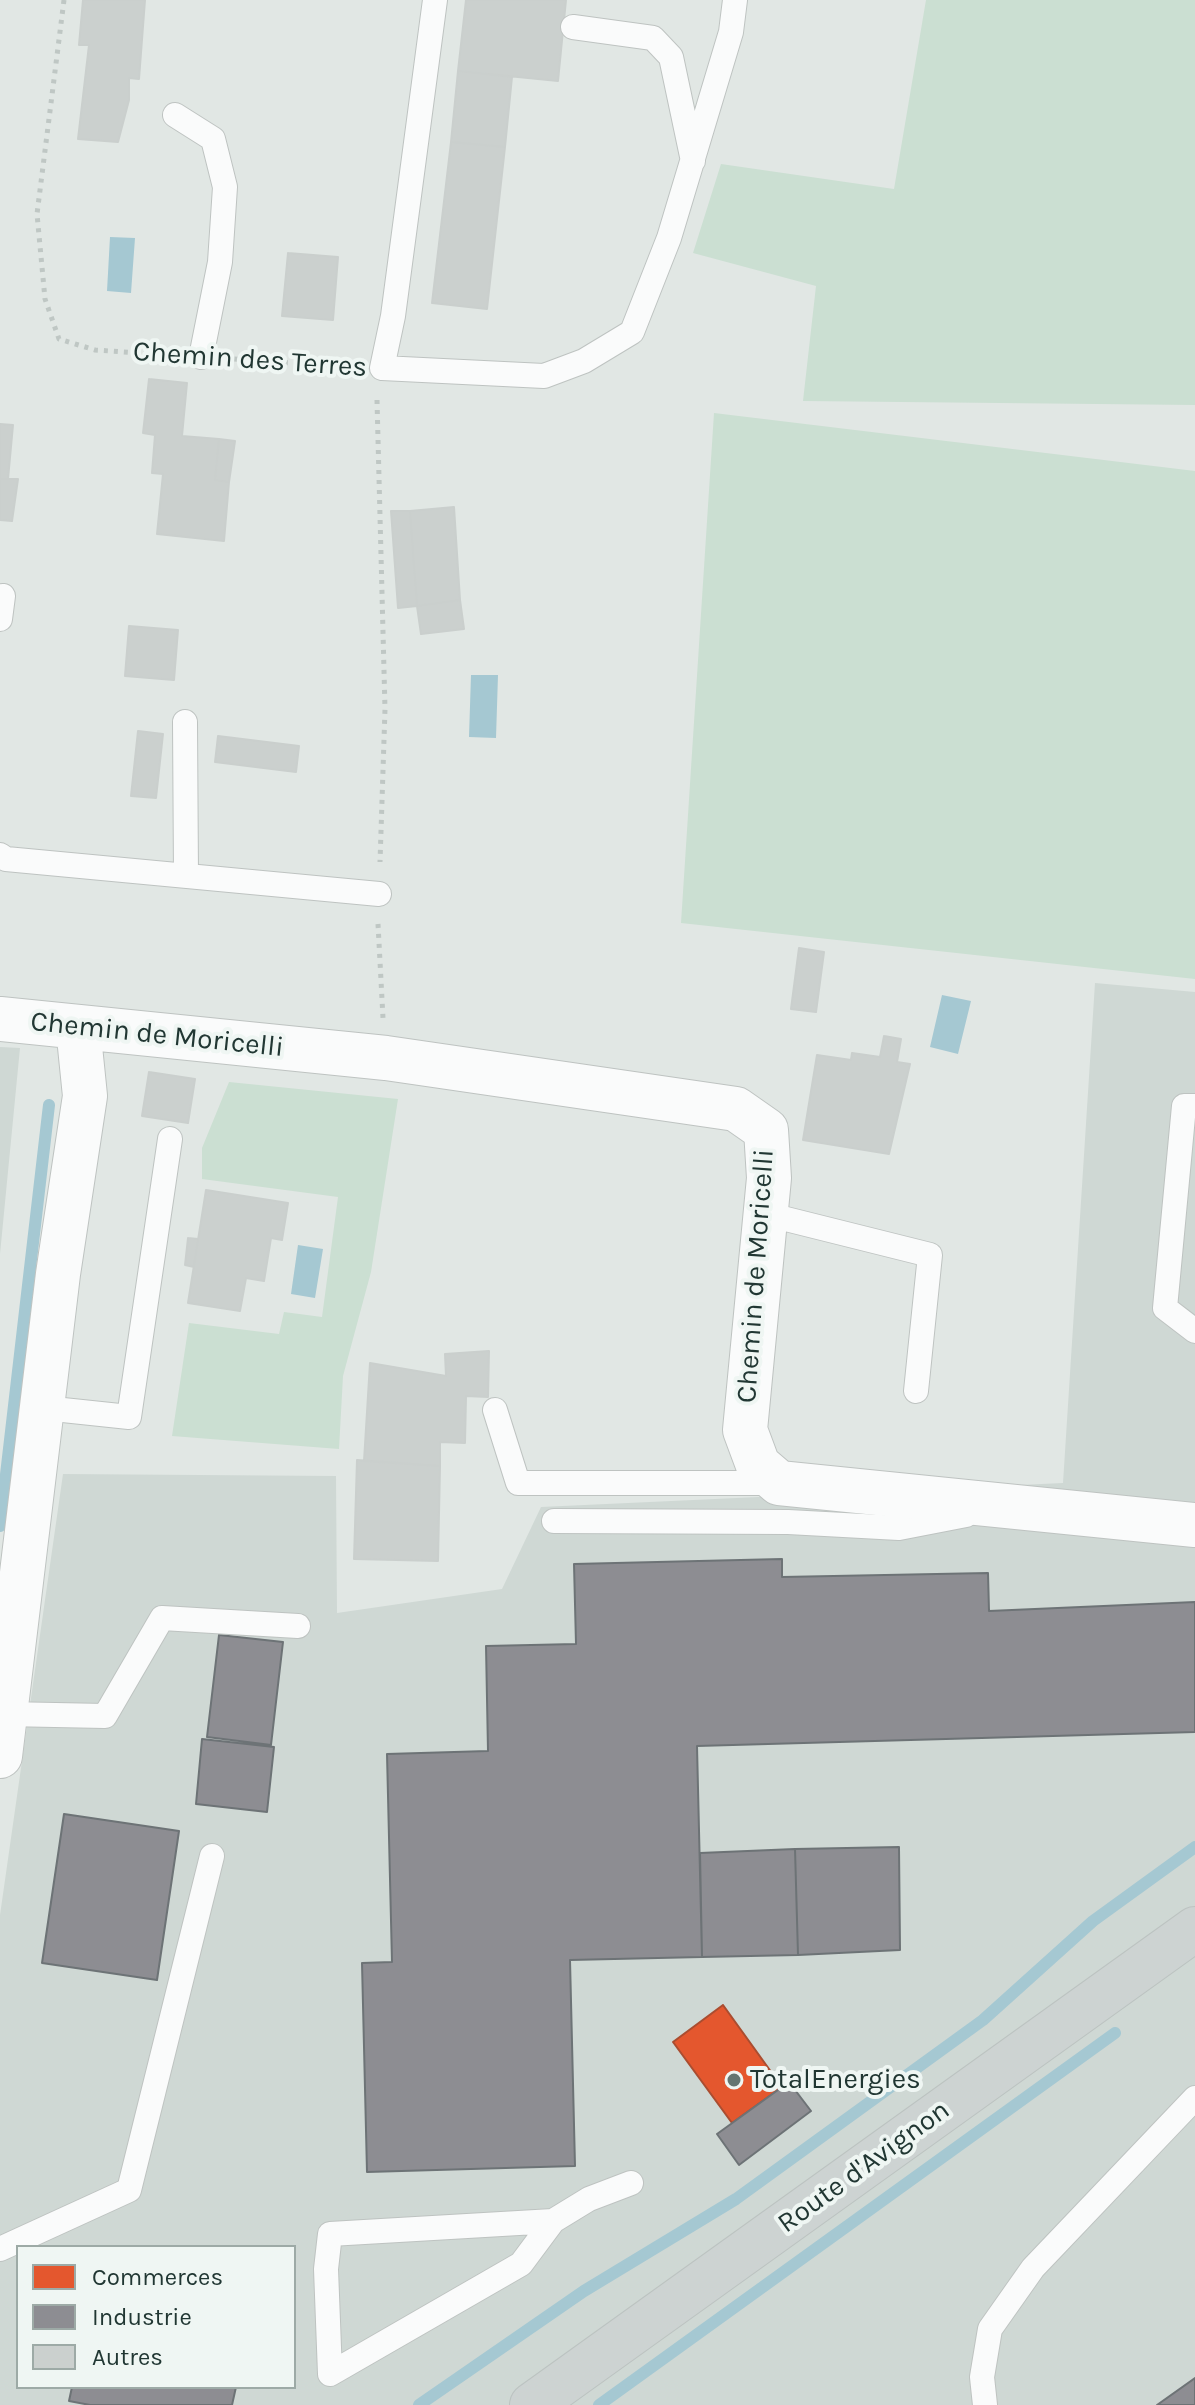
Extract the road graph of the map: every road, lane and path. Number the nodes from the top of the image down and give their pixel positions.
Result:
1 (64, 0) edge
2 (435, 0) edge
3 (735, 0) edge
4 (573, 27) dead end
5 (175, 115) dead end
6 (693, 161) junction
7 (201, 357) junction
8 (382, 368) junction
9 (185, 722) dead end
10 (0, 855) edge
11 (186, 876) junction
12 (379, 894) junction
13 (0, 1019) edge
14 (78, 1027) junction
15 (386, 1058) junction
16 (1195, 1106) edge
17 (170, 1139) dead end
18 (766, 1214) junction
19 (1195, 1331) edge
20 (916, 1391) dead end
21 (44, 1408) junction
22 (495, 1410) dead end
23 (779, 1483) junction
24 (1005, 1508) junction
25 (1195, 1518) edge
26 (554, 1521) dead end
27 (298, 1626) dead end
28 (3, 1735) edge
29 (212, 1856) dead end
30 (1195, 1929) edge
31 (1195, 2098) edge
32 (631, 2183) dead end
33 (553, 2221) junction
34 (0, 2249) edge
35 (981, 2402) edge
36 (532, 2405) edge

1 - 7 path, Chemin des Terres
2 - 8 lane
3 - 6 lane
4 - 6 lane
5 - 7 lane
6 - 8 lane
7 - 8 path, Chemin des Terres
8 - 12 path, Chemin des Terres
9 - 11 lane
10 - 11 lane
11 - 12 lane
12 - 15 path, Chemin des Terres
13 - 14 street, Chemin de Moricelli
14 - 15 street, Chemin de Moricelli
14 - 21 street
15 - 18 street, Chemin de Moricelli
16 - 19 lane
17 - 21 lane
18 - 20 lane
18 - 23 street, Chemin de Moricelli
21 - 28 street
22 - 23 lane
23 - 24 street
24 - 25 street
24 - 26 lane
27 - 28 lane
29 - 34 lane
30 - 36 main road, Route d'Avignon
31 - 35 lane
32 - 33 lane
33 - 33 lane

